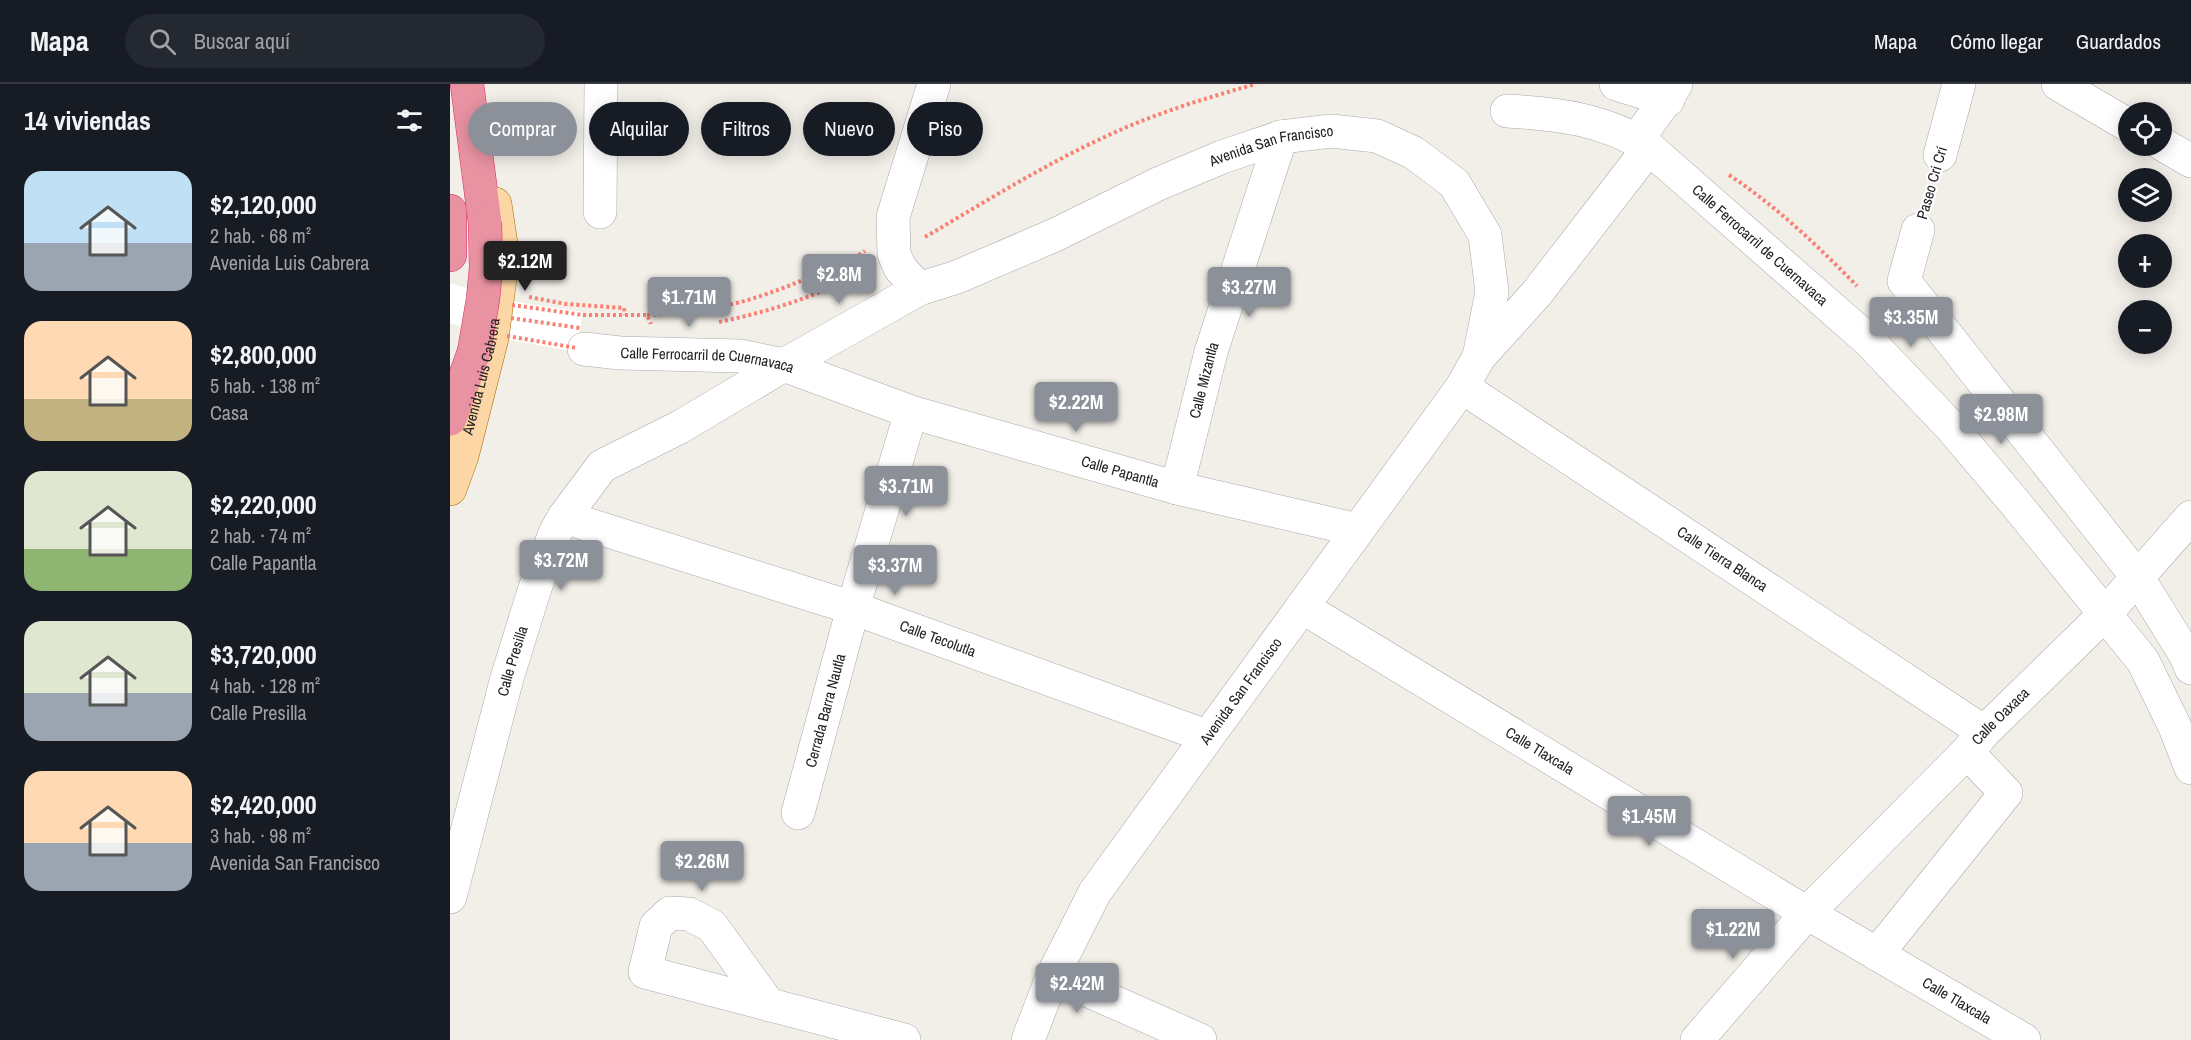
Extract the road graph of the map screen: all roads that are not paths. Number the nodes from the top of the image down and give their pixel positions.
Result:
1 (467, 84) edge
2 (478, 84) edge
3 (602, 84) edge
4 (934, 84) edge
5 (1616, 84) edge
6 (1959, 84) edge
7 (2058, 84) edge
8 (1672, 92) edge
9 (1507, 111) dead end
10 (2118, 119) edge
11 (1281, 137) junction
12 (1643, 144) junction
13 (2172, 150) edge
14 (1940, 155) road end
15 (2191, 161) edge
16 (450, 210) edge
17 (600, 212) dead end
18 (1918, 230) road end
19 (450, 255) edge
20 (919, 289) junction
21 (582, 339) road end
22 (1479, 357) junction
23 (784, 365) junction
24 (1462, 387) junction
25 (911, 412) junction
26 (450, 419) edge
27 (456, 457) edge
28 (1177, 488) junction
29 (450, 489) edge
30 (564, 517) junction
31 (2191, 518) edge
32 (1358, 530) junction
33 (2138, 578) junction
34 (1302, 607) junction
35 (853, 608) junction
36 (2105, 615) junction
37 (2191, 668) edge
38 (1206, 736) junction
39 (1976, 742) junction
40 (2191, 768) edge
41 (798, 813) dead end
42 (450, 897) edge
43 (1807, 913) junction
44 (1877, 954) junction
45 (1053, 975) junction
46 (768, 1005) dead end
47 (904, 1040) edge
48 (1028, 1040) edge
49 (1200, 1040) edge
50 (1697, 1040) edge
51 (2024, 1040) edge

1 - 26 highway, bridge
2 - 27 main road, Avenida Luis Cabrera
3 - 17 street
4 - 20 street
5 - 8 street
6 - 14 street, Paseo Cri Crí
7 - 10 street
8 - 12 street, Avenida San Francisco
9 - 12 street, Calle Ferrocarril de Cuernavaca
11 - 20 street, Avenida San Francisco
11 - 22 street, Avenida San Francisco
11 - 28 street, Calle Mizantla
12 - 22 street, Avenida San Francisco
12 - 36 street, Calle Ferrocarril de Cuernavaca
13 - 15 street
16 - 19 highway
18 - 33 street, Paseo Cri Crí
20 - 23 street, Calle Ferrocarril de Cuernavaca
21 - 23 street, Calle Ferrocarril de Cuernavaca
22 - 24 street, Avenida San Francisco
23 - 25 street, Calle Papantla
23 - 30 street, Calle Presilla
24 - 32 street, Avenida San Francisco
24 - 39 street, Calle Tierra Blanca
25 - 28 street, Calle Papantla
25 - 35 street, Cerrada Barra Nautla
27 - 29 main road, Avenida Luis Cabrera
28 - 32 street, Calle Papantla
30 - 35 street, Calle Tecolutla
30 - 42 street, Calle Presilla
31 - 33 street, Calle Oaxaca
32 - 34 street, Avenida San Francisco
33 - 36 street, Calle Oaxaca
33 - 37 street
34 - 38 street, Avenida San Francisco
34 - 43 street, Calle Tlaxcala
35 - 38 street, Calle Tecolutla
35 - 41 street, Cerrada Barra Nautla
36 - 39 street, Calle Oaxaca
36 - 40 street, Calle Ferrocarril de Cuernavaca
38 - 45 street, Avenida San Francisco
39 - 43 street, Calle Oaxaca
39 - 44 street, Calle Tierra Blanca
43 - 44 street, Calle Tlaxcala
43 - 50 street, Calle Oaxaca
44 - 51 street, Calle Tlaxcala
45 - 48 street, Avenida San Francisco
45 - 49 street
46 - 47 street

